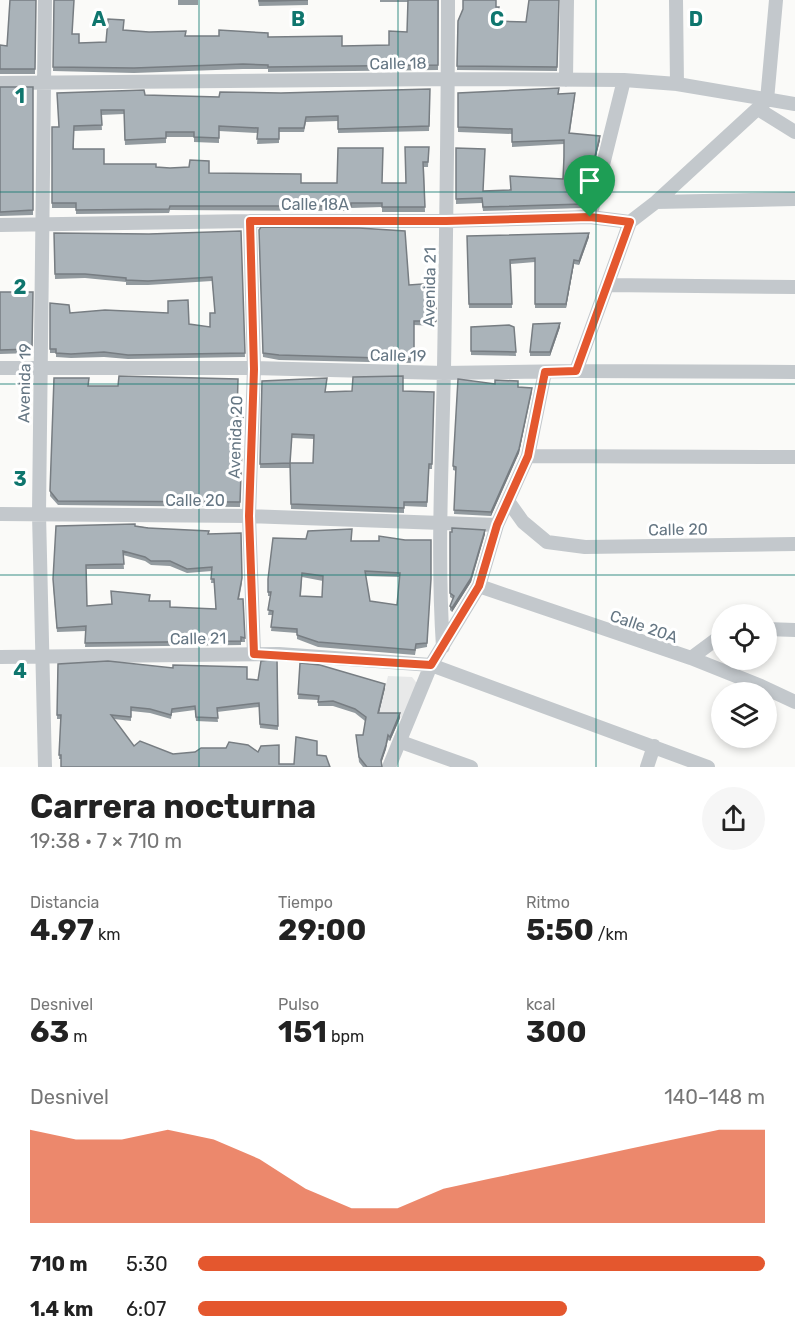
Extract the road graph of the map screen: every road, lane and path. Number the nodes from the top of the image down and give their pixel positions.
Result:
1 (45, 0) edge
2 (448, 0) edge
3 (567, 0) edge
4 (676, 0) edge
5 (776, 0) edge
6 (447, 79) junction
7 (566, 80) junction
8 (624, 80) junction
9 (43, 82) junction
10 (0, 83) edge
11 (677, 84) junction
12 (795, 104) edge
13 (763, 105) junction
14 (795, 132) edge
15 (795, 199) edge
16 (656, 202) junction
17 (590, 217) junction
18 (250, 221) junction
19 (446, 221) junction
20 (630, 222) junction
21 (0, 225) edge
22 (41, 225) junction
23 (607, 285) junction
24 (795, 287) edge
25 (0, 368) edge
26 (41, 368) junction
27 (254, 369) junction
28 (576, 371) junction
29 (545, 372) junction
30 (795, 372) edge
31 (444, 373) junction
32 (528, 456) junction
33 (795, 457) edge
34 (508, 501) junction
35 (0, 514) edge
36 (39, 514) junction
37 (249, 516) junction
38 (441, 524) junction
39 (497, 525) junction
40 (795, 544) edge
41 (479, 586) junction
42 (777, 629) edge
43 (795, 630) edge
44 (711, 641) edge
45 (443, 647) junction
46 (254, 654) junction
47 (44, 656) junction
48 (0, 657) edge
49 (691, 658) junction
50 (431, 665) junction
51 (795, 702) edge
52 (401, 742) junction
53 (654, 746) junction
54 (45, 767) edge
55 (389, 767) edge
56 (471, 767) edge
57 (647, 767) edge
58 (708, 767) edge

1 - 9 street, Avenida 19
2 - 6 street, Avenida 21
3 - 7 street
4 - 11 street
5 - 13 street
6 - 7 street, Calle 18
6 - 9 street, Calle 18
6 - 19 street, Avenida 21
7 - 8 street, Calle 18
8 - 11 street, Calle 18
8 - 17 street
9 - 10 street, Calle 18
9 - 22 street, Avenida 19
11 - 13 street, Calle 18
12 - 13 street, Calle 18
13 - 14 street
13 - 16 street
15 - 16 street
16 - 20 street
17 - 19 street, Calle 18A
17 - 20 street, Calle 18A
18 - 19 street, Calle 18A
18 - 22 street, Calle 18A
18 - 27 street, Avenida 20
19 - 31 street, Avenida 21
20 - 23 street
21 - 22 street, Calle 18A
22 - 26 street, Avenida 19
23 - 24 street
23 - 28 street
25 - 26 street, Calle 19
26 - 27 street, Calle 19
26 - 36 street, Avenida 19
27 - 31 street, Calle 19
27 - 37 street, Avenida 20
28 - 29 street, Calle 19
28 - 30 street, Calle 19
29 - 31 street, Calle 19
29 - 32 street
31 - 38 street, Avenida 21
32 - 33 street
32 - 34 street
34 - 39 street
34 - 40 street, Calle 20
35 - 36 street, Calle 20
36 - 37 street, Calle 20
36 - 47 street, Avenida 19
37 - 38 street, Calle 20
37 - 46 street, Avenida 20
38 - 39 street, Calle 20
38 - 45 street, Avenida 21
39 - 41 street
41 - 45 street
41 - 49 street, Calle 20A
42 - 43 street
44 - 49 street
45 - 50 street
46 - 47 street, Calle 21
46 - 50 street, Calle 21
47 - 48 street, Calle 21
47 - 54 street, Avenida 19
49 - 51 street, Calle 20A
50 - 52 street
50 - 53 street, Calle 21
52 - 55 street
52 - 56 street
53 - 57 street
53 - 58 street, Calle 21

